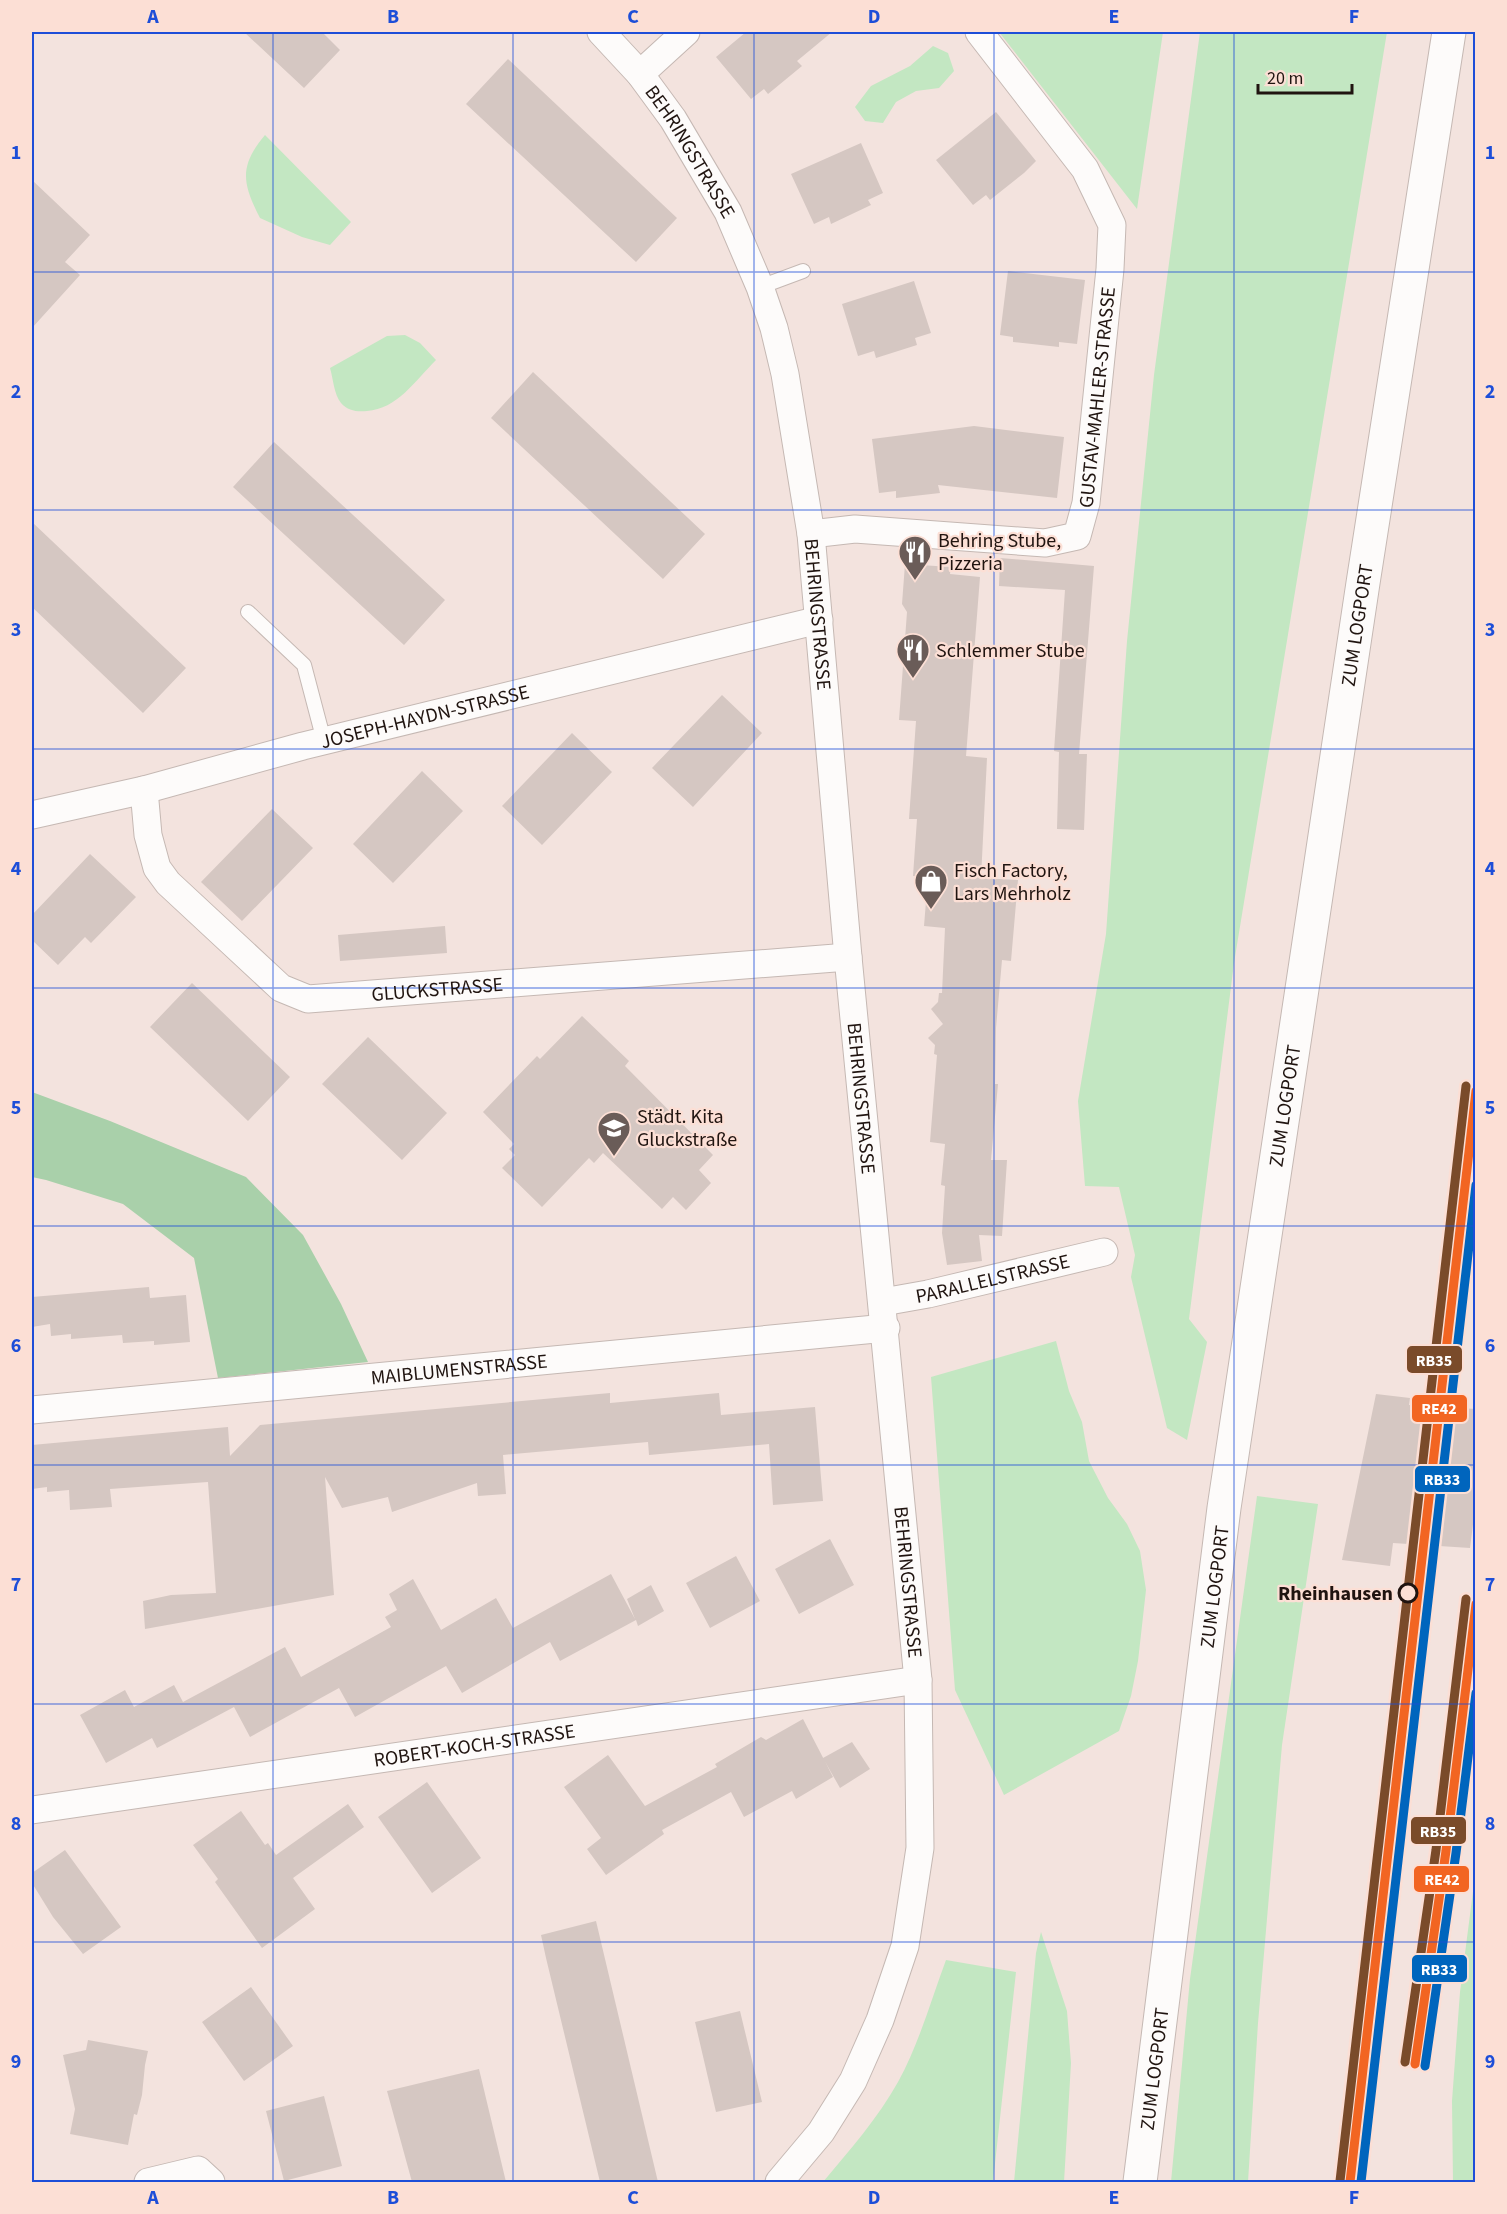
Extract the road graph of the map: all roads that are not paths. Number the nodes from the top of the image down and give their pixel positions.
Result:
1 (686, 32) edge
2 (979, 32) edge
3 (1449, 32) edge
4 (609, 34) edge
5 (640, 74) junction
6 (803, 271) dead end
7 (760, 287) junction
8 (811, 534) junction
9 (248, 612) dead end
10 (819, 620) junction
11 (324, 741) junction
12 (144, 790) junction
13 (32, 815) edge
14 (848, 957) junction
15 (1104, 1252) dead end
16 (884, 1315) junction
17 (32, 1410) edge
18 (918, 1680) junction
19 (32, 1810) edge
20 (148, 2182) edge
21 (211, 2182) edge
22 (779, 2182) edge
23 (1140, 2182) edge

1 - 5 street
2 - 8 street, GUSTAV-MAHLER-STRASSE
3 - 23 main road, ZUM LOGPORT
4 - 5 street, BEHRINGSTRASSE
5 - 7 street, BEHRINGSTRASSE
6 - 7 lane
7 - 8 street, BEHRINGSTRASSE
8 - 10 street, BEHRINGSTRASSE
9 - 11 lane
10 - 11 street, JOSEPH-HAYDN-STRASSE
10 - 14 street, BEHRINGSTRASSE
11 - 12 street, JOSEPH-HAYDN-STRASSE
12 - 13 street, JOSEPH-HAYDN-STRASSE
12 - 14 street, GLUCKSTRASSE
14 - 16 street, BEHRINGSTRASSE
15 - 16 street, PARALLELSTRASSE
16 - 17 street, MAIBLUMENSTRASSE
16 - 18 street, BEHRINGSTRASSE
18 - 19 street, ROBERT-KOCH-STRASSE
18 - 22 street, BEHRINGSTRASSE
20 - 21 street

